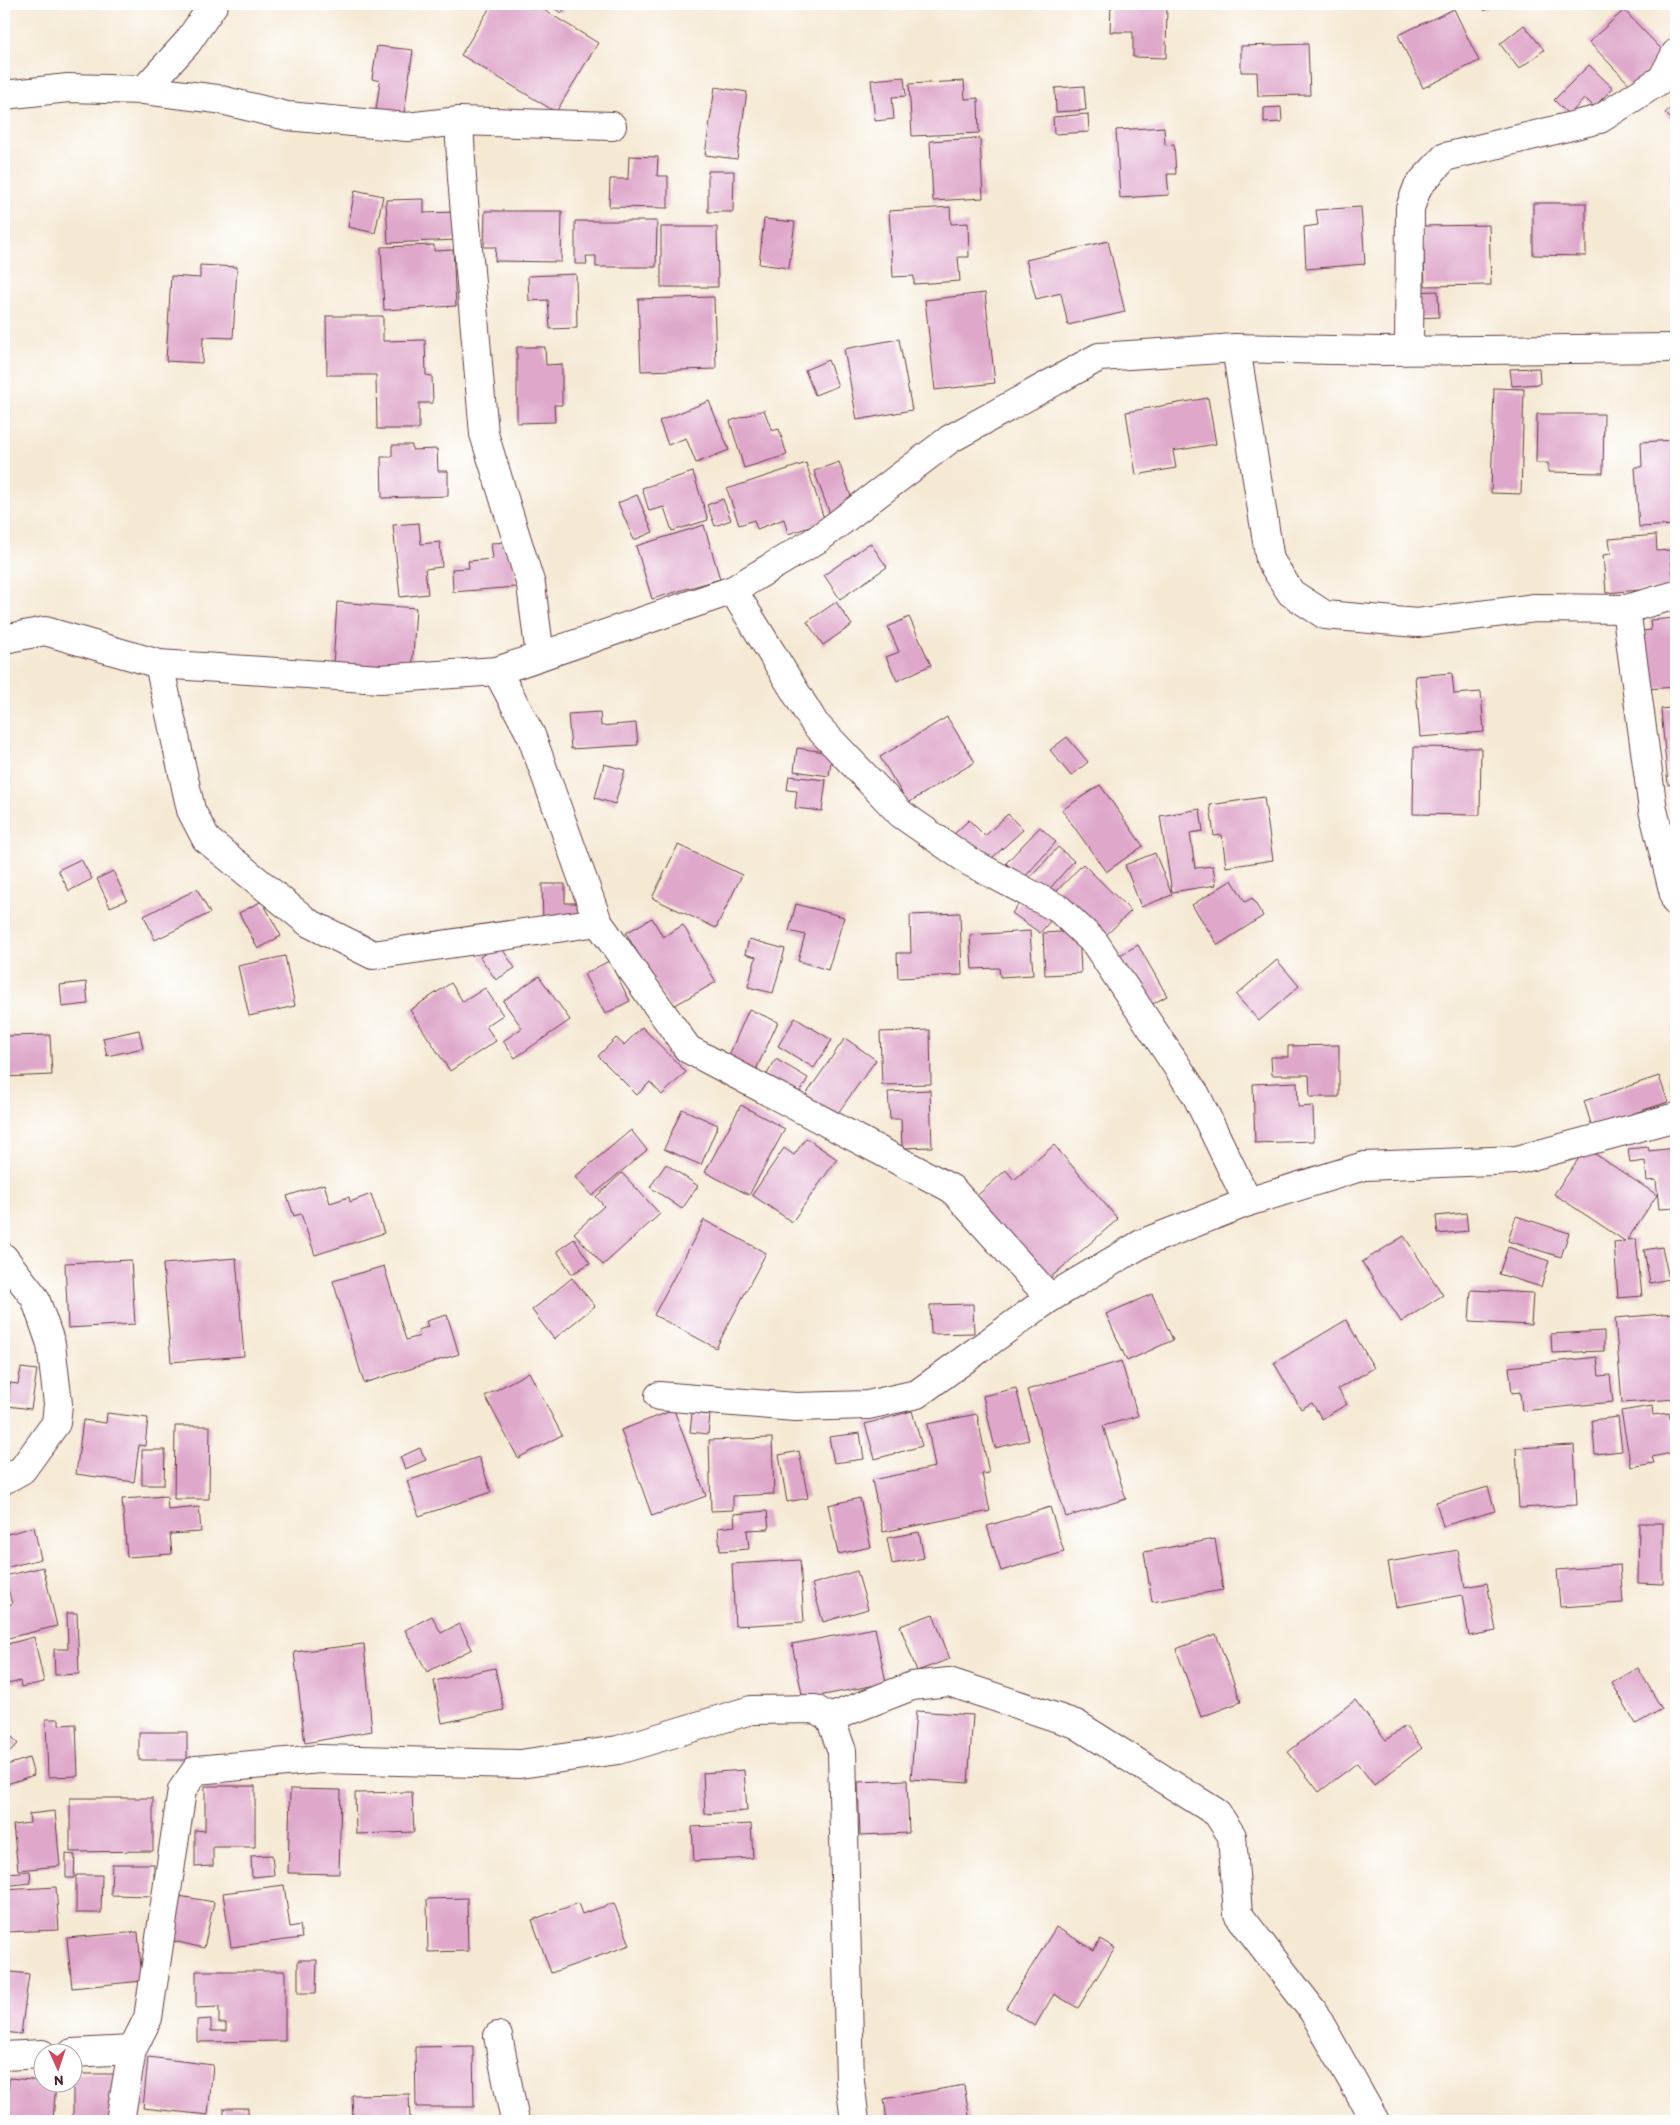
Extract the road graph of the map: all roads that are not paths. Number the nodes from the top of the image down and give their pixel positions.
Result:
1 (214, 4) edge
2 (1676, 53) edge
3 (144, 90) junction
4 (4, 94) edge
5 (459, 121) junction
6 (612, 126) dead end
7 (1236, 348) junction
8 (1676, 348) edge
9 (1408, 350) junction
10 (733, 590) junction
11 (1676, 595) edge
12 (1626, 609) junction
13 (4, 639) edge
14 (540, 656) junction
15 (159, 664) junction
16 (497, 671) junction
17 (1676, 902) edge
18 (598, 922) junction
19 (1676, 1117) edge
20 (1248, 1202) junction
21 (4, 1258) edge
22 (1050, 1298) junction
23 (659, 1396) dead end
24 (4, 1480) edge
25 (830, 1718) junction
26 (498, 2036) dead end
27 (132, 2050) junction
28 (82, 2052) edge
29 (32, 2055) edge
30 (4, 2056) edge
31 (120, 2121) edge
32 (515, 2121) edge
33 (855, 2121) edge
34 (1375, 2121) edge

1 - 3 street
2 - 9 street
3 - 4 street
3 - 5 street
5 - 6 street
5 - 14 street
7 - 9 street
7 - 10 street
7 - 12 street
8 - 9 street
10 - 14 street
10 - 20 street
11 - 12 street
12 - 17 street
13 - 15 street
14 - 16 street
15 - 16 street
15 - 18 street
16 - 18 street
18 - 22 street
19 - 20 street
20 - 22 street
21 - 24 street
22 - 23 street
25 - 27 street
25 - 33 street
25 - 34 street
26 - 32 street
27 - 28 street
27 - 31 street
29 - 30 street

